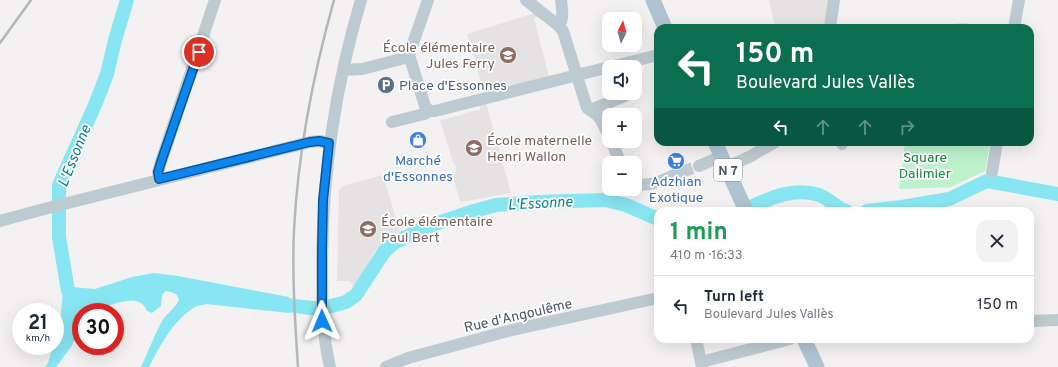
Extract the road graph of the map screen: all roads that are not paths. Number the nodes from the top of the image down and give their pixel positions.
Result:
1 (215, 0) edge
2 (361, 0) edge
3 (428, 0) edge
4 (526, 0) edge
5 (561, 0) edge
6 (653, 0) edge
7 (834, 0) edge
8 (1019, 0) edge
9 (663, 24) edge
10 (831, 24) edge
11 (1015, 24) edge
12 (559, 26) junction
13 (654, 56) edge
14 (409, 57) junction
15 (638, 60) edge
16 (602, 69) edge
17 (342, 70) junction
18 (577, 76) junction
19 (615, 100) edge
20 (590, 110) junction
21 (429, 111) junction
22 (392, 122) dead end
23 (602, 122) edge
24 (329, 143) junction
25 (717, 146) edge
26 (768, 146) edge
27 (996, 146) edge
28 (724, 161) junction
29 (699, 166) tunnel mouth
30 (681, 172) tunnel mouth
31 (992, 172) dead end
32 (159, 179) junction
33 (642, 186) edge
34 (743, 204) edge
35 (2, 220) edge
36 (654, 299) edge
37 (1058, 320) edge
38 (1034, 321) edge
39 (697, 343) edge
40 (776, 343) edge
41 (806, 343) edge
42 (701, 364) edge
43 (330, 367) edge
44 (386, 367) edge
45 (817, 367) edge

1 - 32 street
2 - 17 street
3 - 14 street
4 - 12 street
5 - 12 street
6 - 9 main road
7 - 10 street
8 - 11 street
12 - 18 street
13 - 15 street
14 - 17 street
14 - 21 street
16 - 18 street
17 - 24 street
18 - 20 street
18 - 21 street
19 - 20 street
20 - 23 street
21 - 22 street
24 - 32 street
24 - 43 street
25 - 28 main road, N 7
26 - 28 street
27 - 31 street
28 - 29 street
28 - 34 main road, N 7
30 - 33 street
32 - 35 street
36 - 44 street, Rue d'Angoulême
37 - 38 street
39 - 42 street
40 - 42 street
41 - 45 main road

